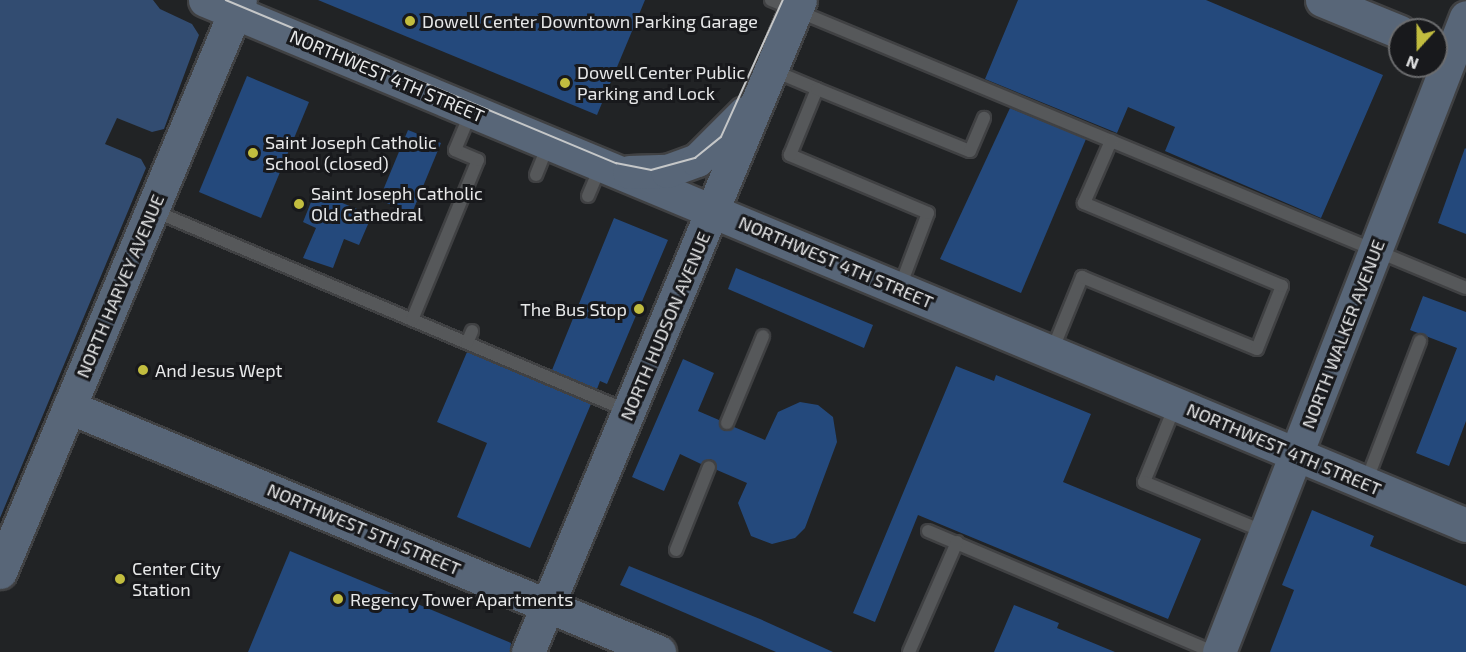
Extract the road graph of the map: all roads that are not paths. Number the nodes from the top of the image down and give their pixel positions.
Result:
1 (1322, 0) edge
2 (227, 4) edge
3 (789, 4) edge
4 (1466, 17) edge
5 (1388, 27) edge
6 (1448, 44) edge
7 (1434, 78) edge
8 (768, 80) junction
9 (817, 89) junction
10 (471, 111) junction
11 (984, 118) dead end
12 (1111, 141) junction
13 (549, 143) junction
14 (610, 169) junction
15 (536, 175) dead end
16 (588, 196) dead end
17 (151, 210) junction
18 (714, 211) junction
19 (1374, 252) junction
20 (899, 288) junction
21 (1466, 288) edge
22 (412, 320) junction
23 (763, 336) dead end
24 (1420, 341) dead end
25 (523, 352) dead end
26 (1051, 352) junction
27 (518, 364) junction
28 (1176, 404) junction
29 (69, 407) junction
30 (629, 411) junction
31 (727, 423) dead end
32 (1296, 454) junction
33 (709, 467) dead end
34 (1365, 483) junction
35 (1466, 525) edge
36 (928, 531) dead end
37 (1266, 532) junction
38 (957, 542) junction
39 (676, 550) dead end
40 (0, 572) edge
41 (548, 605) junction
42 (623, 645) edge
43 (528, 652) edge
44 (659, 652) edge
45 (909, 652) edge
46 (1213, 652) edge
47 (1219, 652) edge

1 - 5 street
2 - 10 street, NORTHWEST 4TH STREET
2 - 17 street, NORTH HARVEY AVENUE
3 - 8 street, NORTH HUDSON AVENUE
3 - 12 lane
4 - 6 street, NORTH WALKER AVENUE
7 - 19 street, NORTH WALKER AVENUE
8 - 9 lane
8 - 14 street
8 - 18 street, NORTH HUDSON AVENUE
9 - 11 lane
9 - 20 lane
10 - 13 street, NORTHWEST 4TH STREET
10 - 22 lane
12 - 19 lane
12 - 26 lane
13 - 14 street, NORTHWEST 4TH STREET
13 - 15 lane
14 - 16 lane
14 - 18 street, NORTHWEST 4TH STREET
17 - 22 lane
17 - 29 street, NORTH HARVEY AVENUE
18 - 20 street, NORTHWEST 4TH STREET
18 - 30 street, NORTH HUDSON AVENUE
19 - 21 lane
19 - 32 street, NORTH WALKER AVENUE
20 - 26 street, NORTHWEST 4TH STREET
22 - 27 lane
23 - 31 lane
24 - 34 lane
25 - 27 lane
26 - 28 street, NORTHWEST 4TH STREET
27 - 30 lane
28 - 32 street, NORTHWEST 4TH STREET
28 - 37 lane
29 - 40 street, NORTH HARVEY AVENUE
29 - 41 street, NORTHWEST 5TH STREET
30 - 41 street, NORTH HUDSON AVENUE
32 - 34 street, NORTHWEST 4TH STREET
32 - 37 street, NORTH WALKER AVENUE
33 - 39 lane
34 - 35 street, NORTHWEST 4TH STREET
36 - 38 lane
37 - 47 street, NORTH WALKER AVENUE
38 - 45 lane
38 - 46 lane
41 - 42 street, NORTHWEST 5TH STREET
41 - 43 street, NORTH HUDSON AVENUE
42 - 44 street, NORTHWEST 5TH STREET

